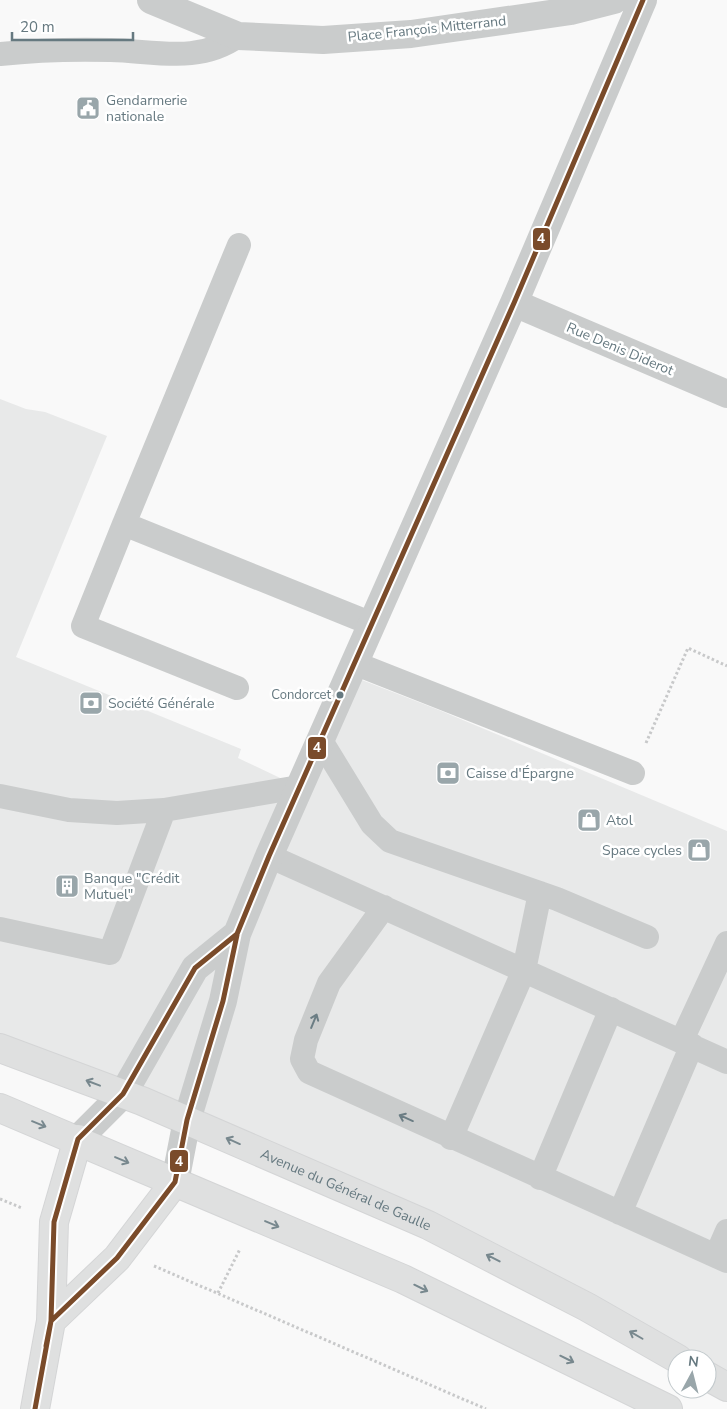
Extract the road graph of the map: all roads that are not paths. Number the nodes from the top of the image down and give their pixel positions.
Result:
1 (151, 0) edge
2 (614, 0) edge
3 (643, 0) edge
4 (238, 36) junction
5 (0, 54) edge
6 (239, 245) dead end
7 (514, 304) junction
8 (727, 394) edge
9 (124, 524) junction
10 (372, 624) junction
11 (354, 663) junction
12 (237, 688) dead end
13 (320, 739) junction
14 (633, 773) road end
15 (299, 787) junction
16 (0, 797) edge
17 (164, 810) junction
18 (269, 856) junction
19 (540, 893) junction
20 (384, 907) junction
21 (0, 928) edge
22 (237, 934) junction
23 (647, 937) dead end
24 (727, 943) edge
25 (524, 970) junction
26 (611, 1009) junction
27 (687, 1043) junction
28 (0, 1048) edge
29 (727, 1062) edge
30 (123, 1094) junction
31 (0, 1108) edge
32 (187, 1120) junction
33 (451, 1138) junction
34 (78, 1139) junction
35 (540, 1178) junction
36 (175, 1182) junction
37 (620, 1213) junction
38 (727, 1230) edge
39 (721, 1259) edge
40 (50, 1321) junction
41 (667, 1353) edge
42 (35, 1409) edge
43 (668, 1409) edge

1 - 4 street, Place François Mitterrand
2 - 4 street, Place François Mitterrand
3 - 7 street
4 - 5 lane
6 - 9 lane
7 - 8 street, Rue Denis Diderot
7 - 10 street
9 - 10 lane
9 - 12 lane
10 - 11 street
11 - 13 street
11 - 14 lane
13 - 15 street
13 - 19 lane
15 - 17 lane
15 - 18 street
16 - 17 lane
17 - 21 lane
18 - 20 lane
18 - 22 street
19 - 23 lane
19 - 25 lane
20 - 25 lane
33 -> 20 lane
22 - 30 street
22 - 32 street
24 - 27 lane
25 - 26 lane
25 - 33 lane
26 - 27 lane
26 - 35 lane
27 - 29 lane
27 - 37 lane
30 -> 28 main road, Avenue du Général de Gaulle
30 - 32 main road, Avenue du Général de Gaulle
30 - 34 street
31 -> 34 main road
32 - 36 street
41 -> 32 main road, Avenue du Général de Gaulle
33 - 35 lane
34 -> 36 main road
34 - 40 main road
35 - 37 lane
36 - 40 main road
36 -> 43 main road
37 - 39 lane
38 - 39 lane
40 - 42 main road

